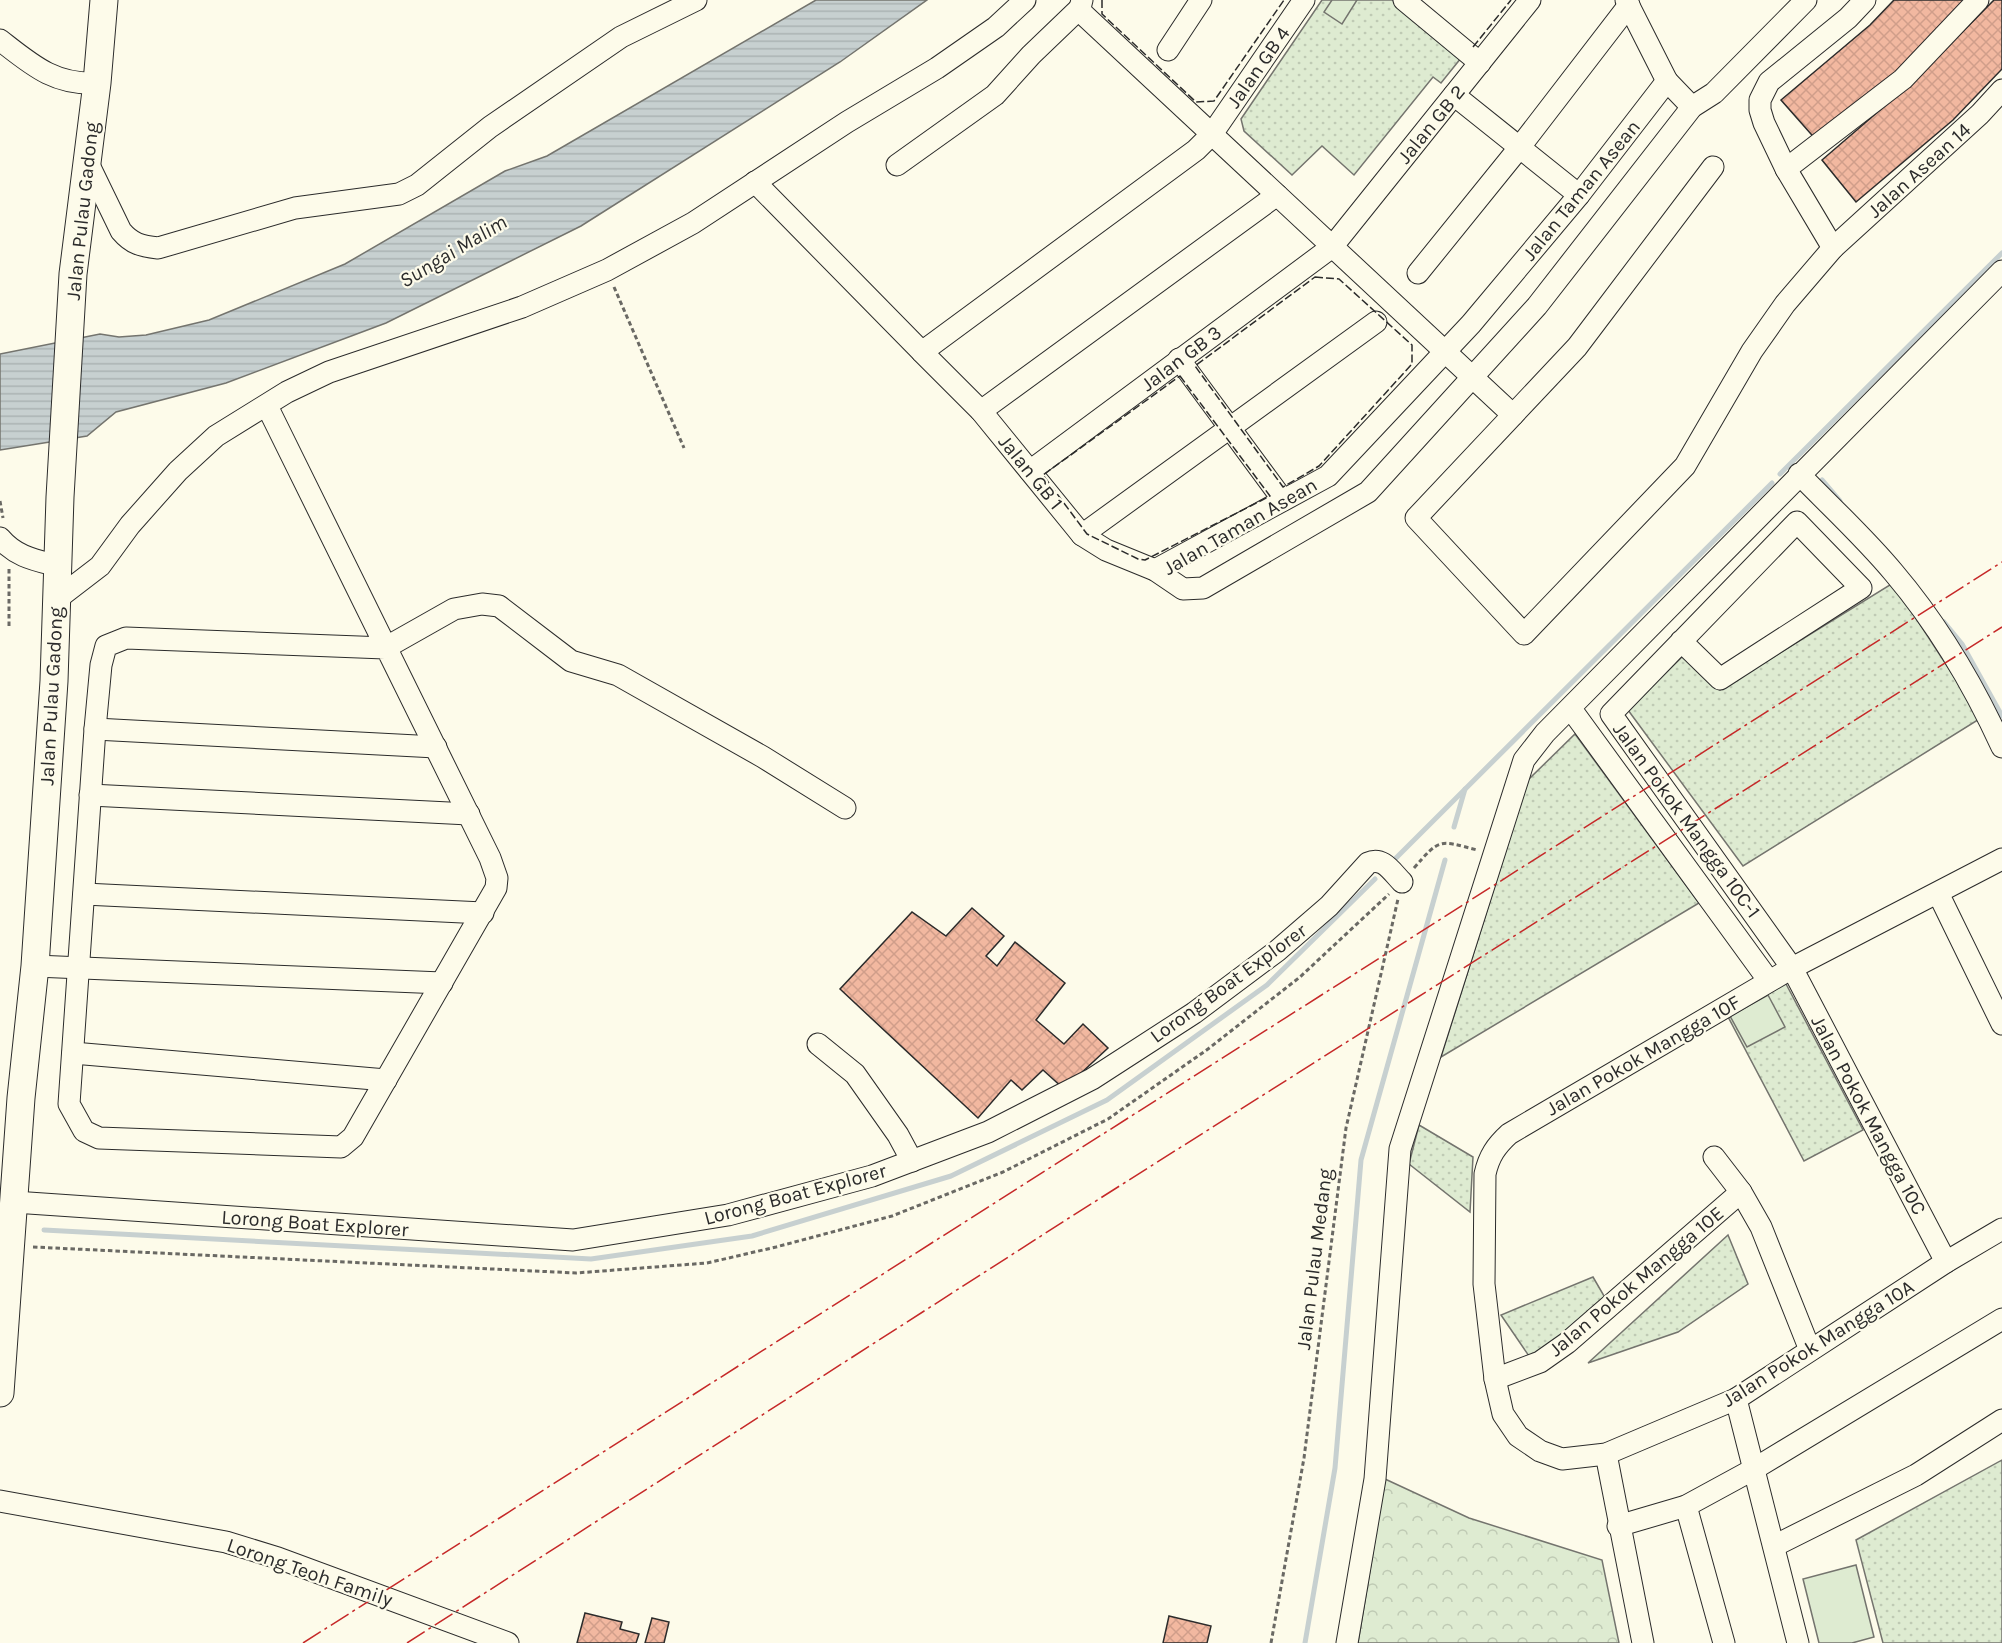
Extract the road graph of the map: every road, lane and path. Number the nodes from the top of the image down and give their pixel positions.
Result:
1 (104, 0) edge
2 (696, 0) edge
3 (1025, 0) edge
4 (1201, 0) edge
5 (1304, 0) edge
6 (1404, 0) edge
7 (1530, 0) edge
8 (1806, 0) edge
9 (1865, 0) edge
10 (1978, 0) edge
11 (1627, 2) edge
12 (1081, 4) edge
13 (0, 40) edge
14 (1168, 50) dead end
15 (1480, 63) junction
16 (1667, 81) junction
17 (97, 82) junction
18 (2002, 90) edge
19 (1454, 95) junction
20 (1692, 107) junction
21 (1212, 134) junction
22 (1520, 148) junction
23 (87, 161) junction
24 (897, 165) dead end
25 (1713, 167) dead end
26 (1786, 170) junction
27 (755, 182) junction
28 (1277, 195) junction
29 (1579, 195) junction
30 (1332, 247) junction
31 (1833, 248) junction
32 (607, 270) junction
33 (2002, 271) edge
34 (1418, 273) dead end
35 (1376, 322) dead end
36 (922, 352) junction
37 (1445, 352) junction
38 (1179, 359) junction
39 (1472, 378) junction
40 (267, 406) junction
41 (981, 411) junction
42 (1513, 415) junction
43 (1229, 427) junction
44 (684, 448) dead end
45 (1030, 471) junction
46 (1799, 474) junction
47 (1283, 500) junction
48 (1082, 535) junction
49 (0, 538) edge
50 (58, 566) junction
51 (1155, 570) junction
52 (57, 599) junction
53 (1682, 641) junction
54 (385, 648) junction
55 (1571, 709) junction
56 (95, 729) junction
57 (436, 747) junction
58 (2002, 747) edge
59 (90, 795) junction
60 (845, 808) dead end
61 (469, 814) junction
62 (1492, 854) junction
63 (2002, 859) edge
64 (1402, 882) junction
65 (1938, 893) junction
66 (84, 894) junction
67 (483, 913) junction
68 (35, 966) junction
69 (78, 968) junction
70 (1792, 968) junction
71 (1769, 981) junction
72 (442, 983) junction
73 (2002, 1024) edge
74 (818, 1044) dead end
75 (73, 1053) junction
76 (386, 1080) junction
77 (1714, 1157) dead end
78 (912, 1161) junction
79 (1741, 1192) junction
80 (14, 1202) junction
81 (2002, 1230) edge
82 (10, 1245) junction
83 (1946, 1262) junction
84 (3, 1307) edge
85 (2002, 1319) edge
86 (1810, 1350) junction
87 (1496, 1379) junction
88 (0, 1393) edge
89 (1737, 1399) junction
90 (2002, 1420) edge
91 (1606, 1454) junction
92 (1754, 1469) junction
93 (0, 1501) edge
94 (1686, 1506) junction
95 (1618, 1526) junction
96 (1774, 1546) junction
97 (508, 1643) edge
98 (1271, 1643) edge
99 (1347, 1643) edge
100 (1643, 1643) edge
101 (1724, 1643) edge
102 (1798, 1643) edge

1 - 17 main road, Jalan Pulau Gadong
2 - 23 street
3 - 27 street
4 - 14 street
5 - 21 street, Jalan GB 4
6 - 15 street
7 - 15 street, Jalan GB 2
8 - 20 street, Jalan Taman Asean
9 - 26 street
10 - 26 street
11 - 16 street
11 - 22 street
12 - 21 street
12 - 24 street
13 - 17 street
15 - 19 street, Jalan GB 2
16 - 20 street
16 - 29 street, Jalan Taman Asean
17 - 23 main road, Jalan Pulau Gadong
18 - 31 street, Jalan Asean 14
19 - 22 street
19 - 30 street, Jalan GB 2
20 - 39 street, Jalan Taman Asean
21 - 28 street
21 - 36 street, Jalan GB 4
22 - 29 street
22 - 34 street
23 - 50 main road, Jalan Pulau Gadong
25 - 42 street
26 - 31 street
27 - 32 street
27 - 36 street, Jalan GB 1
28 - 30 street
28 - 41 street
29 - 37 street, Jalan Taman Asean
30 - 37 street
30 - 38 street, Jalan GB 3
31 - 42 street, Jalan Asean 14
32 - 40 street
32 - 44 path
33 - 46 street
35 - 43 street
36 - 41 street, Jalan GB 1
37 - 39 street
37 - 47 street, Jalan Taman Asean
38 - 43 street
38 - 45 street, Jalan GB 3
39 - 42 street
39 - 51 street, Jalan Taman Asean
40 - 52 street
40 - 54 street
41 - 45 street, Jalan GB 1
43 - 47 street
43 - 48 street
45 - 48 street, Jalan GB 1
46 - 55 street
46 - 58 street
47 - 51 street, Jalan Taman Asean
48 - 51 street, Jalan GB 1
49 - 50 street
50 - 52 main road, Jalan Pulau Gadong
52 - 68 main road, Jalan Pulau Gadong
53 - 53 street, Jalan Pokok Mangga 10C-1
53 - 70 street, Jalan Pokok Mangga 10C-1
54 - 56 street
54 - 57 street
54 - 60 street
55 - 62 street
55 - 71 street
56 - 57 street
56 - 59 street
57 - 61 street
59 - 61 street
59 - 66 street
61 - 67 street
62 - 64 path
62 - 99 street
63 - 65 street, Jalan Pokok Mangga 10F
64 - 78 street, Lorong Boat Explorer
64 - 82 path
64 - 98 path, Jalan Pulau Medang
65 - 70 street, Jalan Pokok Mangga 10F
65 - 73 street
66 - 67 street
66 - 69 street
67 - 72 street
68 - 69 street
68 - 80 main road, Jalan Pulau Gadong
69 - 72 street
69 - 75 street
70 - 71 street, Jalan Pokok Mangga 10F
70 - 83 street, Jalan Pokok Mangga 10C
71 - 87 street, Jalan Pokok Mangga 10F
72 - 76 street
74 - 78 street
75 - 76 street
75 - 76 street
77 - 79 street
78 - 80 street, Lorong Boat Explorer
79 - 86 street
79 - 87 street, Jalan Pokok Mangga 10E
80 - 82 main road, Jalan Pulau Gadong
81 - 83 street, Jalan Pokok Mangga 10A
82 - 84 main road, Jalan Pulau Gadong
83 - 86 street, Jalan Pokok Mangga 10A
84 - 88 main road, Jalan Pulau Gadong
85 - 92 street
86 - 89 street, Jalan Pokok Mangga 10A
87 - 91 street, Jalan Pokok Mangga 10A
89 - 91 street, Jalan Pokok Mangga 10A
89 - 92 street
90 - 96 street
91 - 95 street
92 - 94 street
92 - 96 street
93 - 97 street, Lorong Teoh Family
94 - 95 street
94 - 101 street
95 - 100 street
96 - 102 street

